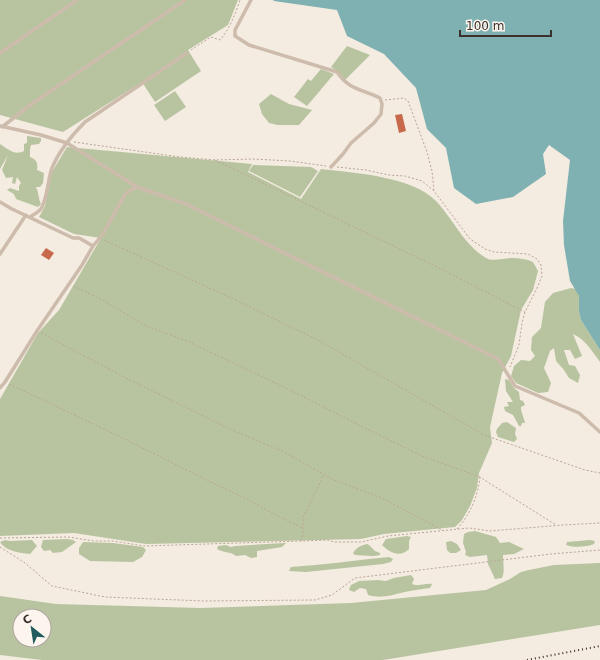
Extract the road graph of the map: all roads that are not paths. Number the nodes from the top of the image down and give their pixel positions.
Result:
1 (77, 0) edge
2 (185, 0) edge
3 (251, 0) edge
4 (0, 53) edge
5 (187, 53) road end
6 (1, 126) edge
7 (67, 143) junction
8 (331, 167) road end
9 (137, 188) junction
10 (0, 202) edge
11 (28, 216) junction
12 (93, 246) junction
13 (0, 254) edge
14 (2, 385) edge
15 (600, 432) edge

1 - 4 lane
2 - 6 lane
3 - 8 lane
5 - 7 lane
6 - 7 lane
7 - 9 lane
7 - 11 lane
9 - 12 lane
9 - 15 lane
10 - 11 lane
11 - 12 lane
11 - 13 lane
12 - 14 lane

